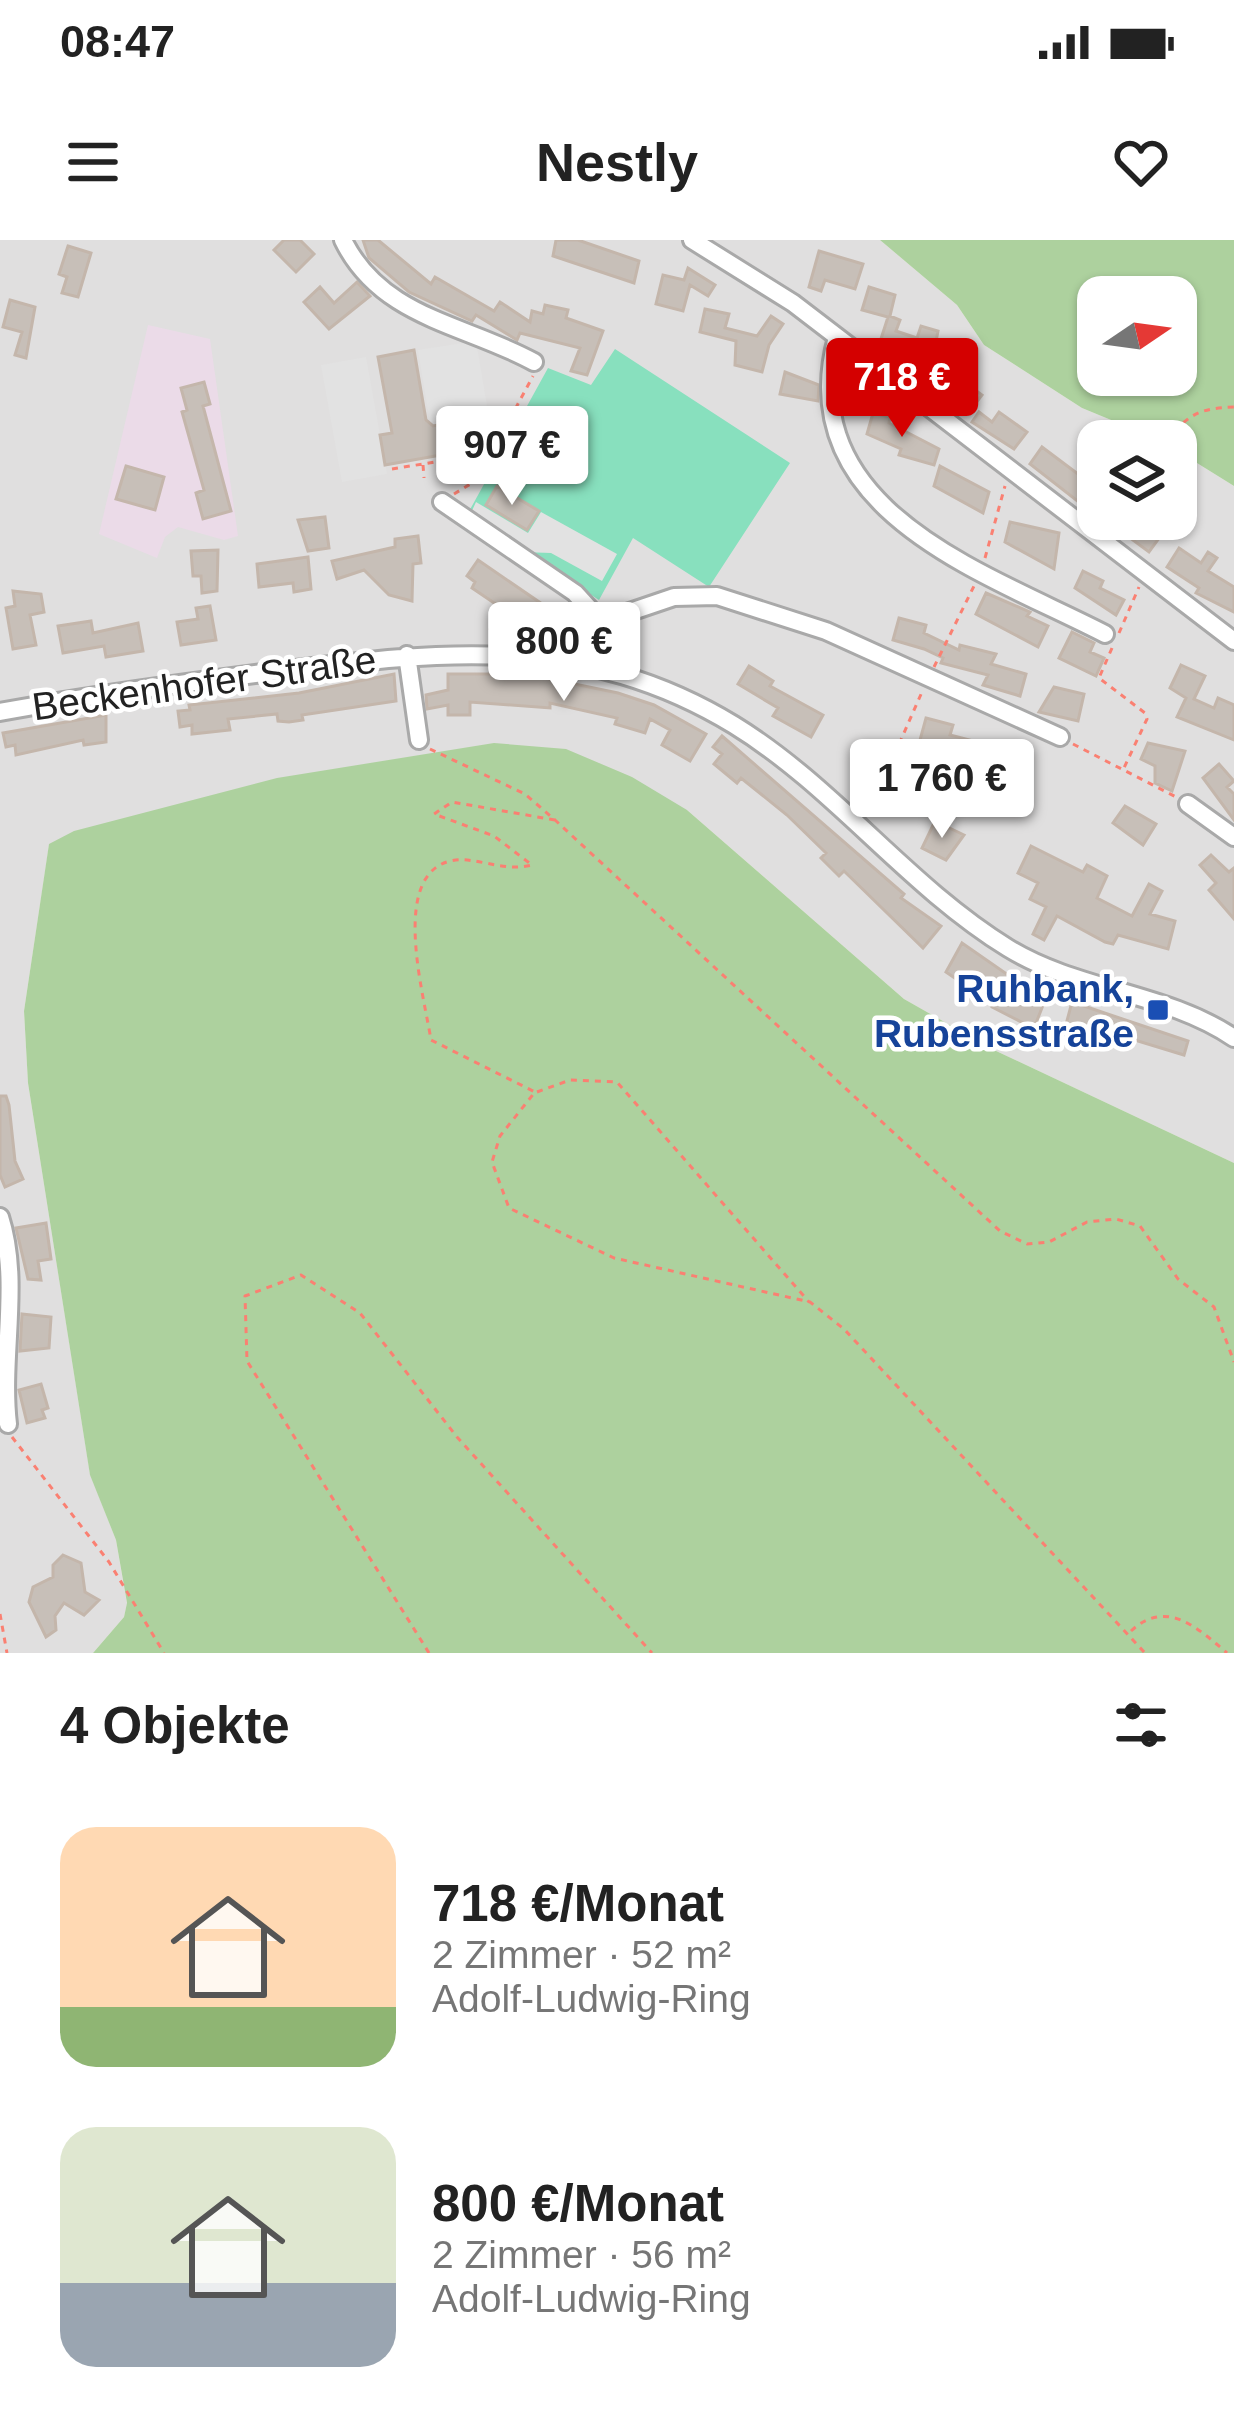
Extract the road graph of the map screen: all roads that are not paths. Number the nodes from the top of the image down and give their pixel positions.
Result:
1 (343, 240) edge
2 (692, 240) edge
3 (837, 337) junction
4 (534, 362) road end
5 (442, 502) road end
6 (606, 627) junction
7 (1106, 634) dead end
8 (1234, 641) edge
9 (407, 656) junction
10 (592, 664) junction
11 (0, 712) edge
12 (1060, 737) road end
13 (419, 740) road end
14 (1188, 804) road end
15 (1234, 836) edge
16 (1234, 1038) edge
17 (0, 1217) edge
18 (8, 1424) road end

1 - 4 street
2 - 3 street
3 - 7 street
3 - 8 street
5 - 6 street
6 - 10 street
6 - 12 street
9 - 10 street, Beckenhofer Straße
9 - 11 street, Beckenhofer Straße
9 - 13 street
10 - 16 street, Beckenhofer Straße
14 - 15 street
17 - 18 street

